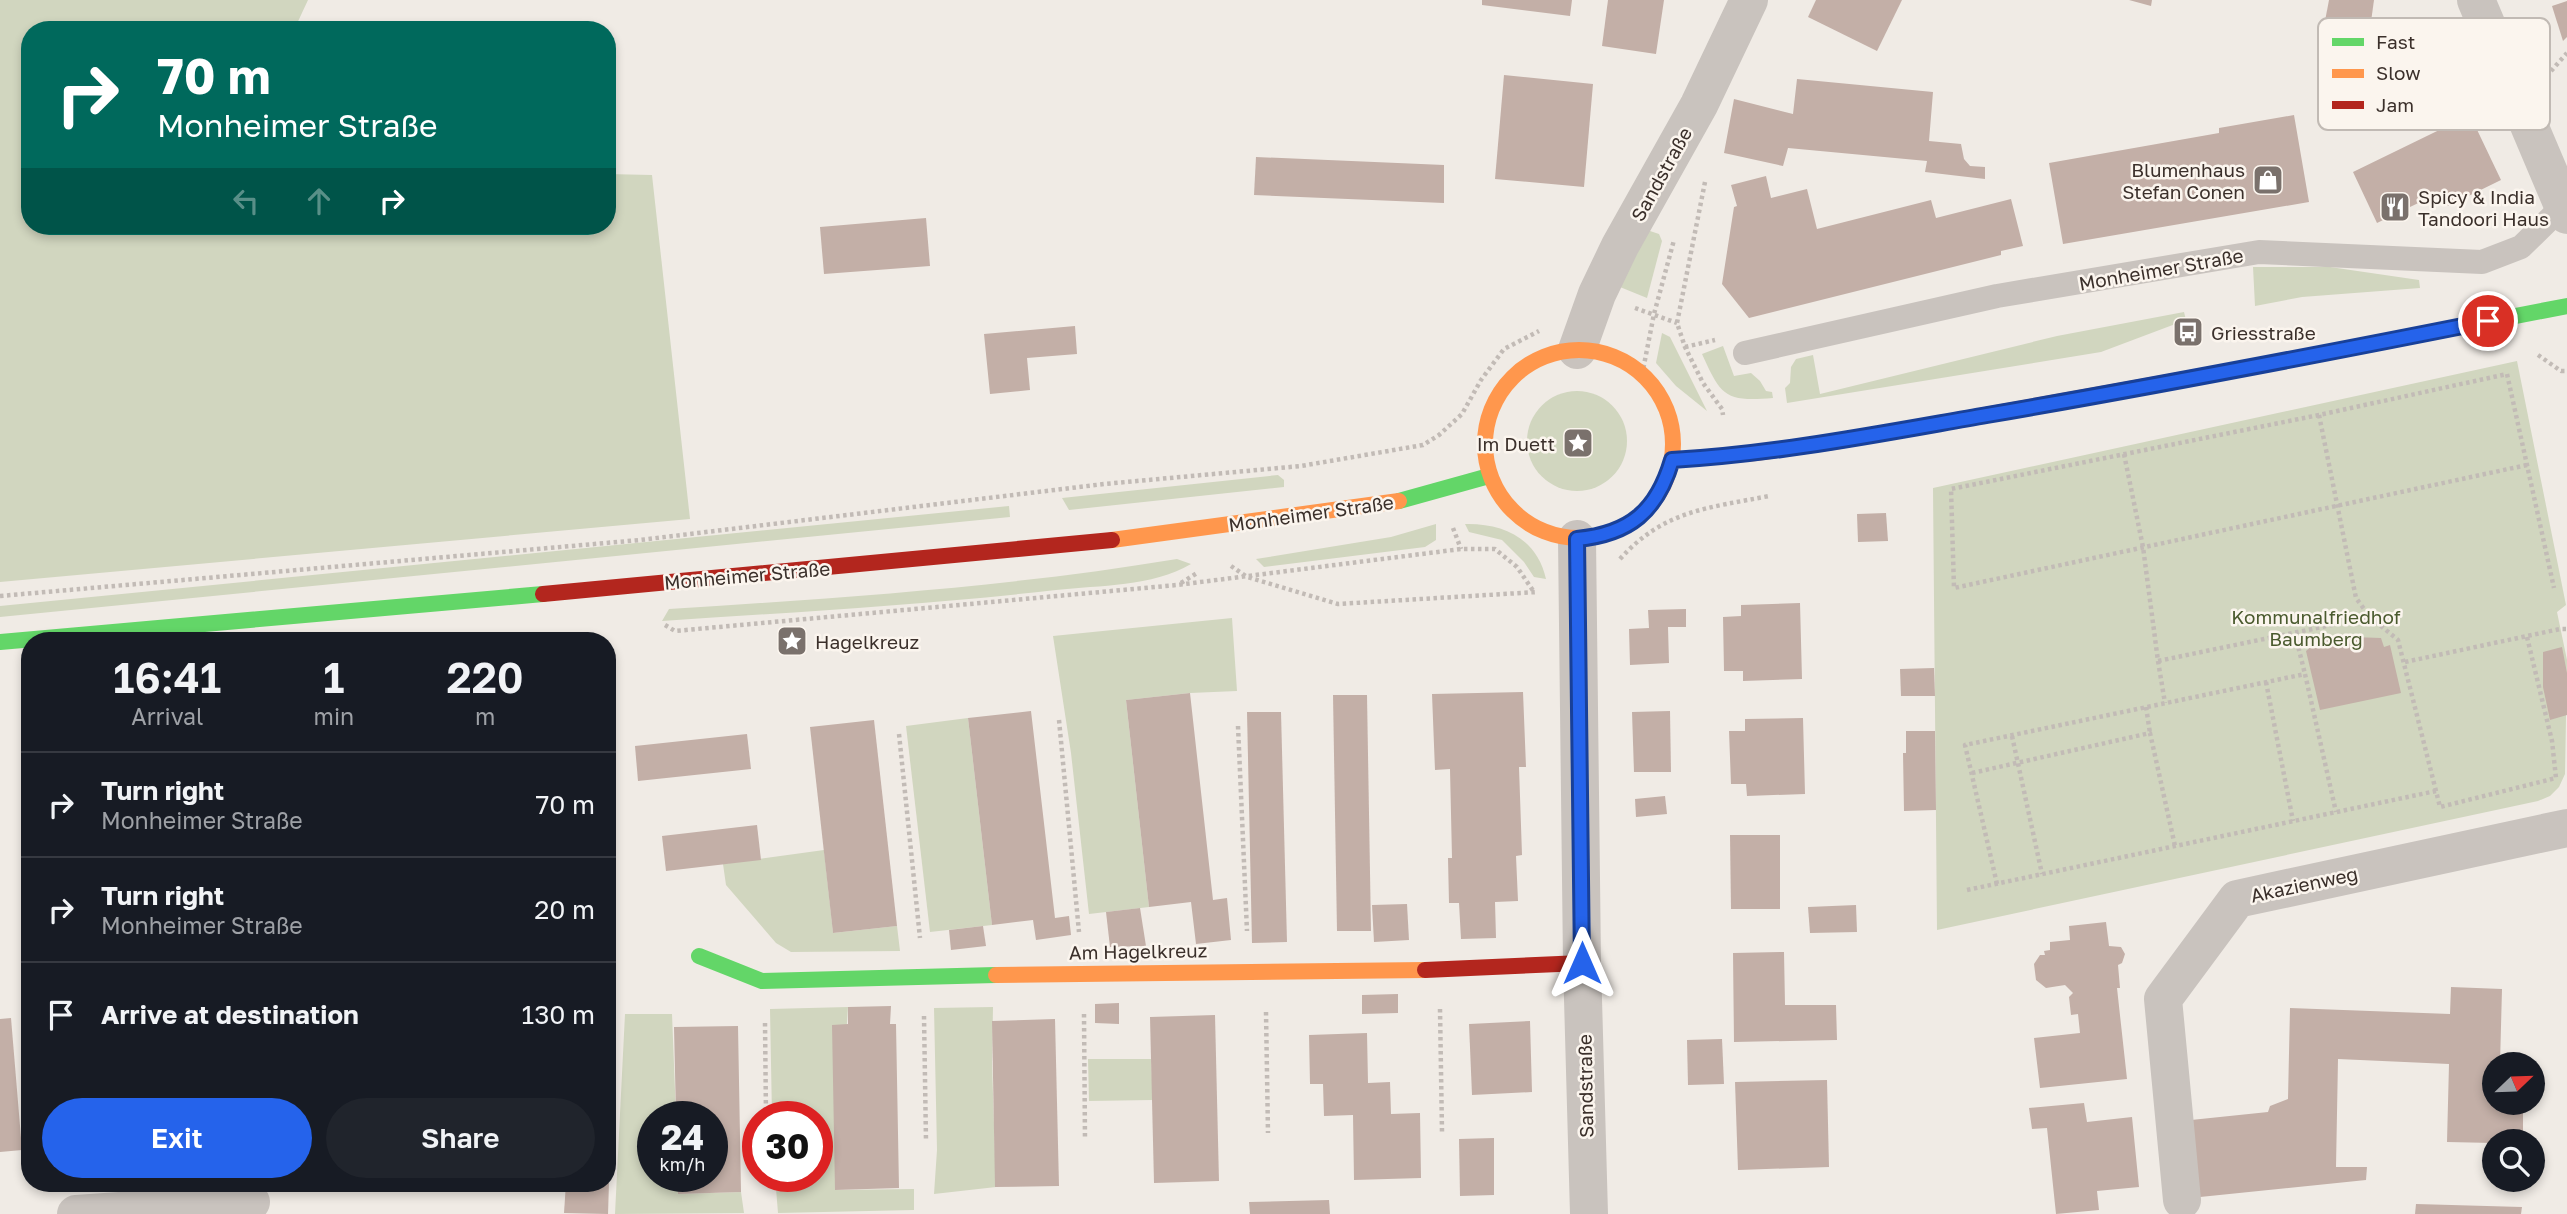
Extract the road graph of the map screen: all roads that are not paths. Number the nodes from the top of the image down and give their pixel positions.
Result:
1 (1749, 0) edge
2 (2476, 0) edge
3 (2484, 18) edge
4 (2531, 130) edge
5 (2565, 210) edge
6 (2567, 306) edge
7 (1577, 350) junction
8 (1745, 353) dead end
9 (1672, 460) junction
10 (1489, 476) junction
11 (1577, 539) junction
12 (112, 632) edge
13 (21, 640) edge
14 (0, 642) edge
15 (2567, 828) edge
16 (699, 956) dead end
17 (1582, 963) junction
18 (2182, 1200) dead end
19 (251, 1202) dead end
20 (76, 1214) edge
21 (1588, 1214) edge

1 - 7 street, Sandstraße
2 - 3 street
4 - 5 street
5 - 8 lane, Monheimer Straße
6 - 9 street
7 - 9 street
7 - 10 street
9 - 11 street
10 - 11 street
10 - 12 street, Monheimer Straße
11 - 17 street, Sandstraße
13 - 14 street, Monheimer Straße
15 - 18 street, Akazienweg
16 - 17 street, Am Hagelkreuz
17 - 21 street, Sandstraße
19 - 20 street

